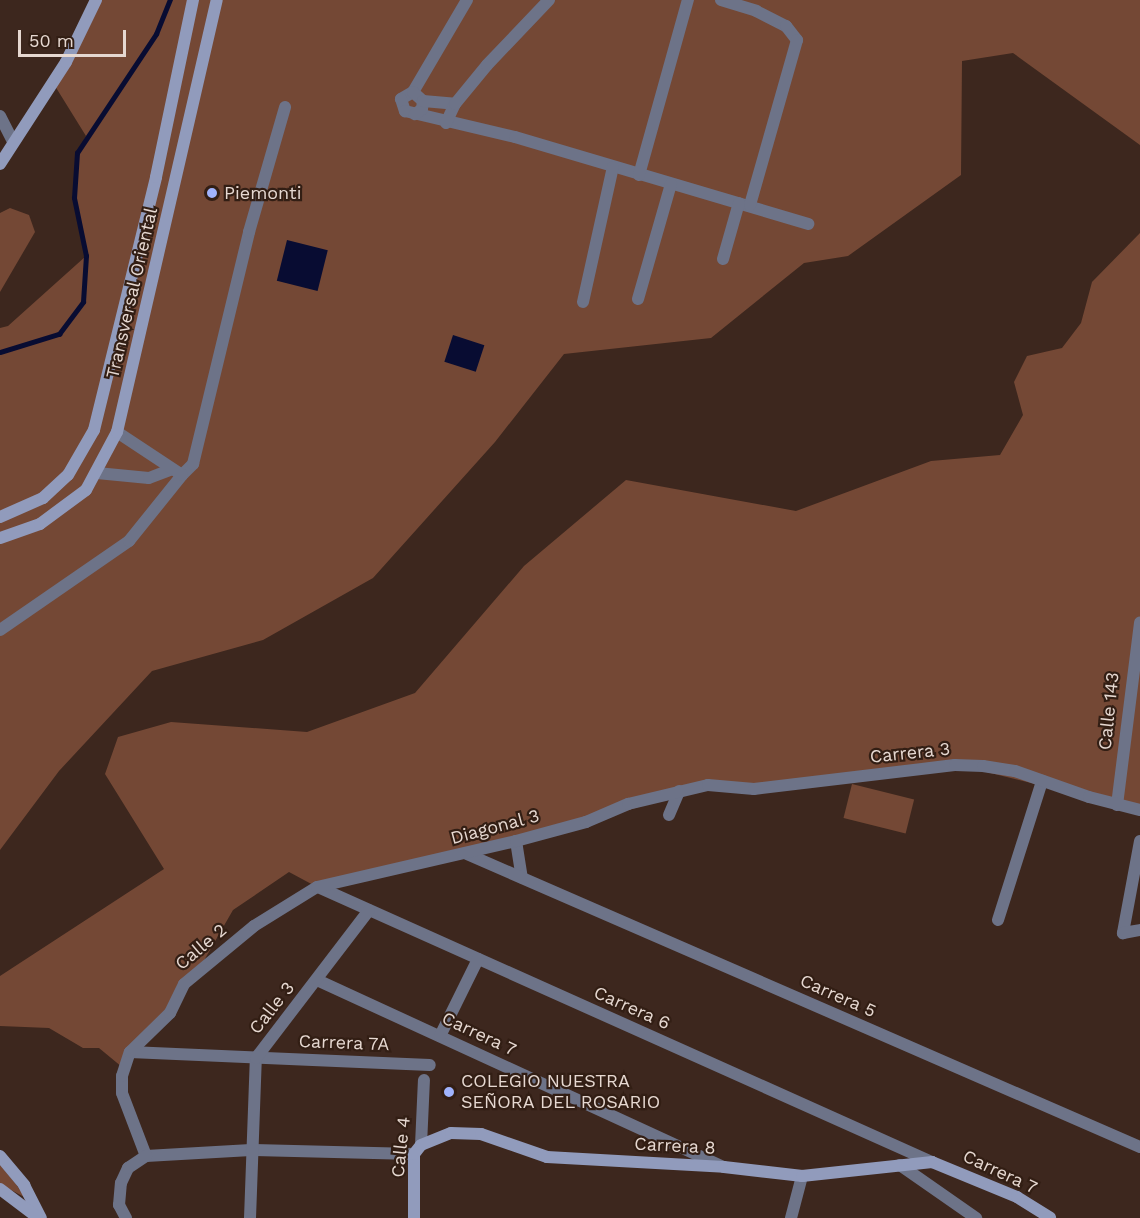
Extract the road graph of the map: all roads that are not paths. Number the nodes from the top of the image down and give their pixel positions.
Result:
1 (193, 0) edge
2 (217, 0) edge
3 (467, 0) edge
4 (549, 0) edge
5 (688, 0) edge
6 (721, 0) edge
7 (96, 2) edge
8 (413, 92) junction
9 (423, 101) junction
10 (455, 104) junction
11 (285, 107) dead end
12 (415, 114) junction
13 (0, 116) edge
14 (446, 123) junction
15 (13, 141) junction
16 (0, 164) edge
17 (613, 167) junction
18 (639, 175) junction
19 (671, 184) junction
20 (744, 204) junction
21 (808, 224) dead end
22 (723, 259) dead end
23 (638, 299) dead end
24 (583, 302) dead end
25 (117, 432) junction
26 (170, 470) junction
27 (97, 472) junction
28 (182, 475) junction
29 (0, 517) edge
30 (0, 538) edge
31 (1140, 622) edge
32 (0, 630) edge
33 (1042, 781) junction
34 (679, 791) junction
35 (1116, 805) junction
36 (1140, 810) edge
37 (669, 815) dead end
38 (516, 841) junction
39 (1140, 841) edge
40 (467, 854) junction
41 (522, 878) junction
42 (317, 887) junction
43 (369, 910) junction
44 (998, 920) dead end
45 (1140, 930) edge
46 (478, 959) junction
47 (317, 980) junction
48 (440, 1036) junction
49 (130, 1052) junction
50 (256, 1058) junction
51 (430, 1065) dead end
52 (424, 1080) dead end
53 (1140, 1147) edge
54 (251, 1150) junction
55 (418, 1150) junction
56 (0, 1155) edge
57 (146, 1156) junction
58 (932, 1162) junction
59 (900, 1165) junction
60 (724, 1167) junction
61 (802, 1176) junction
62 (0, 1189) edge
63 (40, 1218) edge
64 (126, 1218) edge
65 (250, 1218) edge
66 (414, 1218) edge
67 (791, 1218) edge
68 (976, 1218) edge
69 (1050, 1218) edge

1 - 29 main road, Transversal Oriental
2 - 25 main road, Transversal Oriental
3 - 8 street
4 - 10 street
5 - 18 street
6 - 20 street
7 - 15 main road
8 - 9 street
8 - 12 street
9 - 10 street
9 - 12 street
10 - 14 street
11 - 28 street
12 - 14 street
13 - 15 street
14 - 17 street
15 - 16 main road
17 - 18 street
17 - 24 street
18 - 19 street
19 - 20 street
19 - 23 street
20 - 21 street
20 - 22 street
25 - 26 street
25 - 27 main road, Transversal Oriental
26 - 27 street
26 - 28 street
27 - 30 main road, Transversal Oriental
28 - 32 street
31 - 35 street, Calle 143
33 - 34 street, Carrera 3
33 - 35 street, Carrera 3
33 - 44 street
34 - 37 street
34 - 38 street, Diagonal 3
35 - 36 street, Carrera 3
38 - 40 street, Diagonal 3
38 - 41 street
39 - 45 street
40 - 41 street, Carrera 5
40 - 42 street, Diagonal 3
41 - 53 street, Carrera 5
42 - 43 street, Carrera 6
42 - 49 street, Calle 2
43 - 46 street, Carrera 6
43 - 47 street, Calle 3
46 - 48 street
46 - 58 street, Carrera 6
47 - 48 street, Carrera 7
47 - 50 street, Calle 3
48 - 60 street, Carrera 7
49 - 50 street
49 - 57 street
50 - 51 street, Carrera 7A
50 - 54 street, Calle 3
52 - 55 street, Calle 4
54 - 55 street, Carrera 8
54 - 57 street, Carrera 8
54 - 65 street, Calle 3
55 - 60 main road, Carrera 8
55 - 66 main road, Calle 4
56 - 63 main road
57 - 64 street
58 - 59 main road, Carrera 8
58 - 69 main road, Carrera 7
59 - 61 main road, Carrera 8
59 - 68 street
60 - 61 main road, Carrera 8
61 - 67 street
62 - 63 main road

